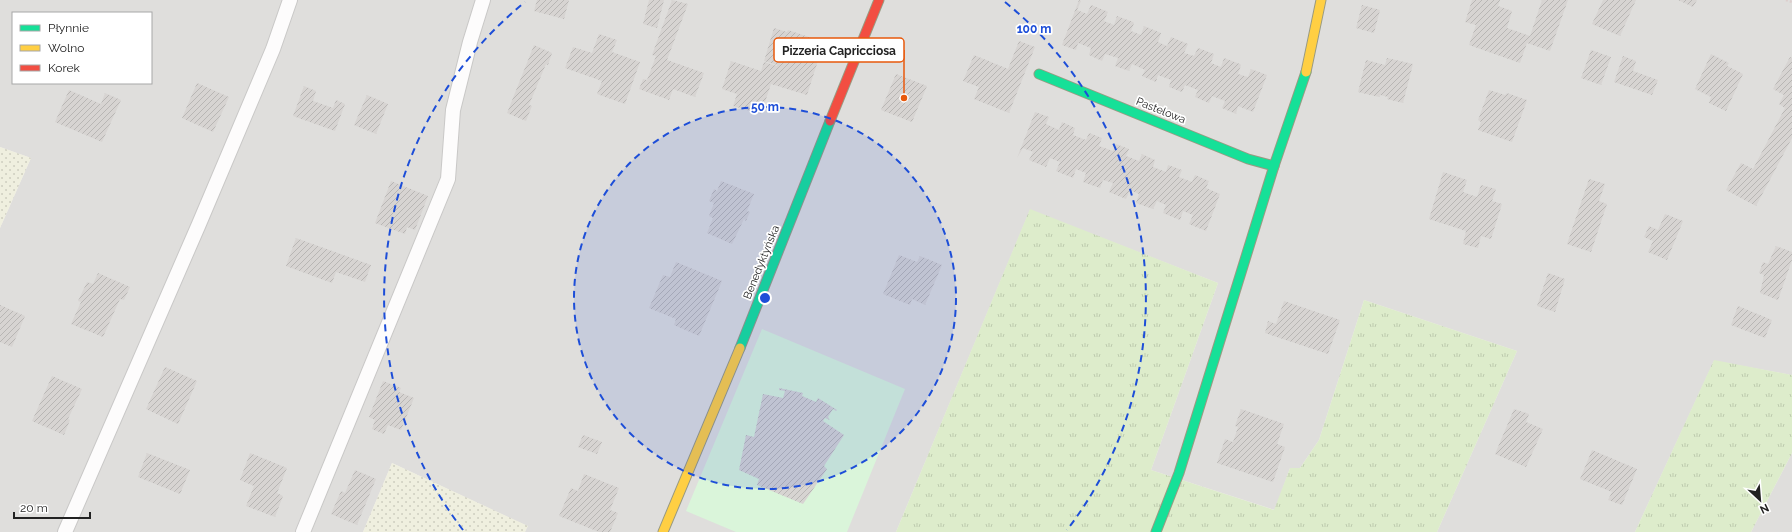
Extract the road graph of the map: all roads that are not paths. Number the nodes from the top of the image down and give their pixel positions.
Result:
1 (290, 0) edge
2 (483, 0) edge
3 (879, 0) edge
4 (1321, 0) edge
5 (1039, 74) dead end
6 (1274, 166) junction
7 (65, 532) edge
8 (303, 532) edge
9 (663, 532) edge
10 (1156, 532) edge

1 - 7 lane
2 - 8 lane
3 - 9 street, Benedyktyńska
4 - 6 street
5 - 6 street, Pastelowa
6 - 10 street

